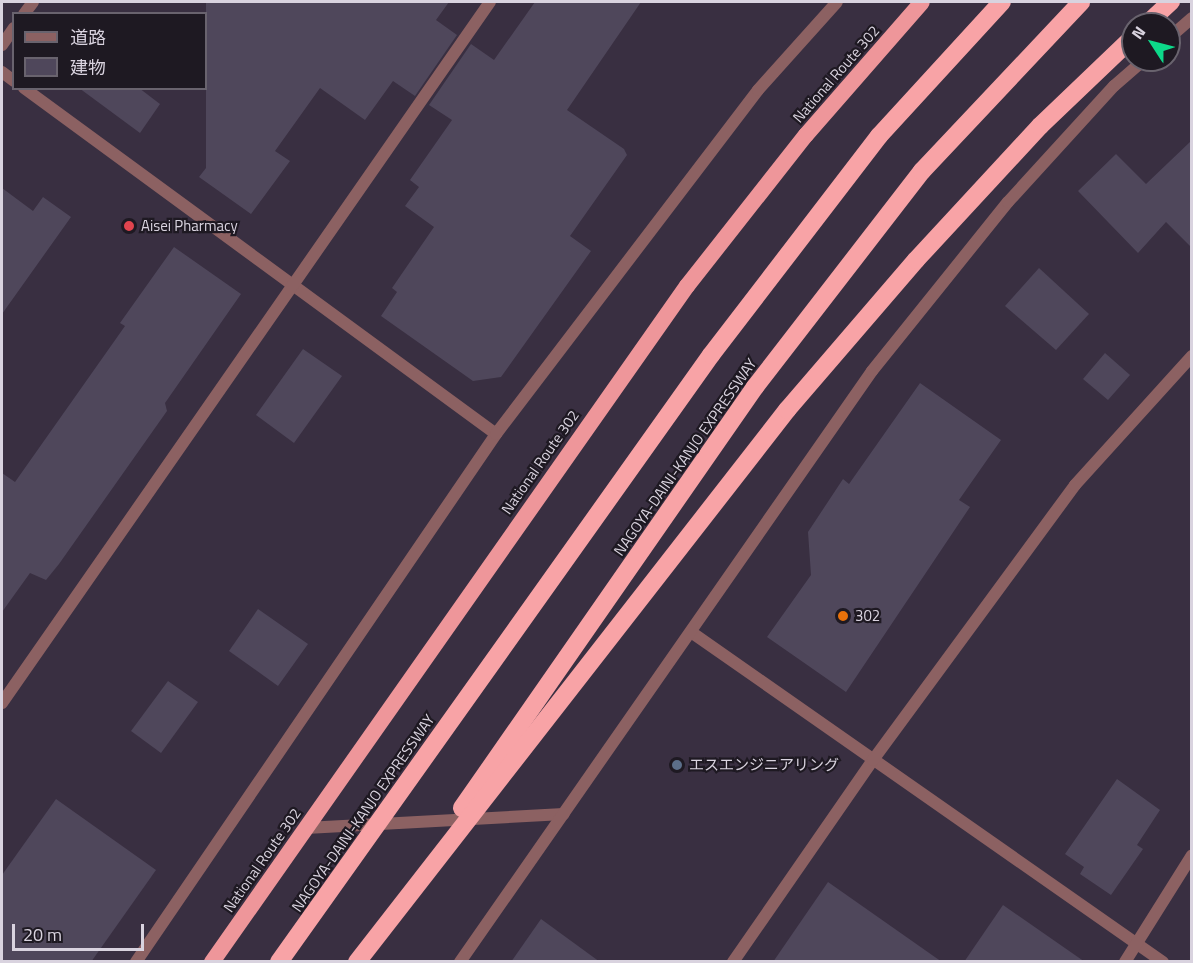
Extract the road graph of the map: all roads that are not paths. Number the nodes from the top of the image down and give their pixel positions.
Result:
1 (490, 2) edge
2 (837, 2) edge
3 (922, 2) edge
4 (1002, 2) edge
5 (1081, 2) edge
6 (12, 31) edge
7 (2, 45) edge
8 (1121, 49) edge
9 (1130, 72) edge
10 (27, 90) edge
11 (292, 285) junction
12 (1191, 356) edge
13 (496, 434) junction
14 (691, 632) junction
15 (2, 703) edge
16 (873, 760) junction
17 (564, 814) junction
18 (306, 828) junction
19 (1191, 855) edge
20 (1137, 943) junction
21 (136, 962) edge
22 (212, 962) edge
23 (279, 962) edge
24 (357, 962) edge
25 (460, 962) edge
26 (733, 962) edge
27 (1125, 962) edge
28 (1163, 962) edge

1 - 11 street
2 - 13 street
3 - 18 highway, National Route 302
4 - 23 highway, NAGOYA-DAINI-KANJO EXPRESSWAY, bridge
5 - 24 highway, NAGOYA-DAINI-KANJO EXPRESSWAY, bridge
6 - 7 street
8 - 24 highway, bridge
9 - 14 street
10 - 11 street
11 - 13 street
11 - 15 street
12 - 16 street
13 - 21 street
14 - 16 street
14 - 17 street
16 - 20 street
16 - 26 street
17 - 18 street
17 - 25 street
18 - 22 highway, National Route 302
19 - 20 street
20 - 27 street
20 - 28 street

